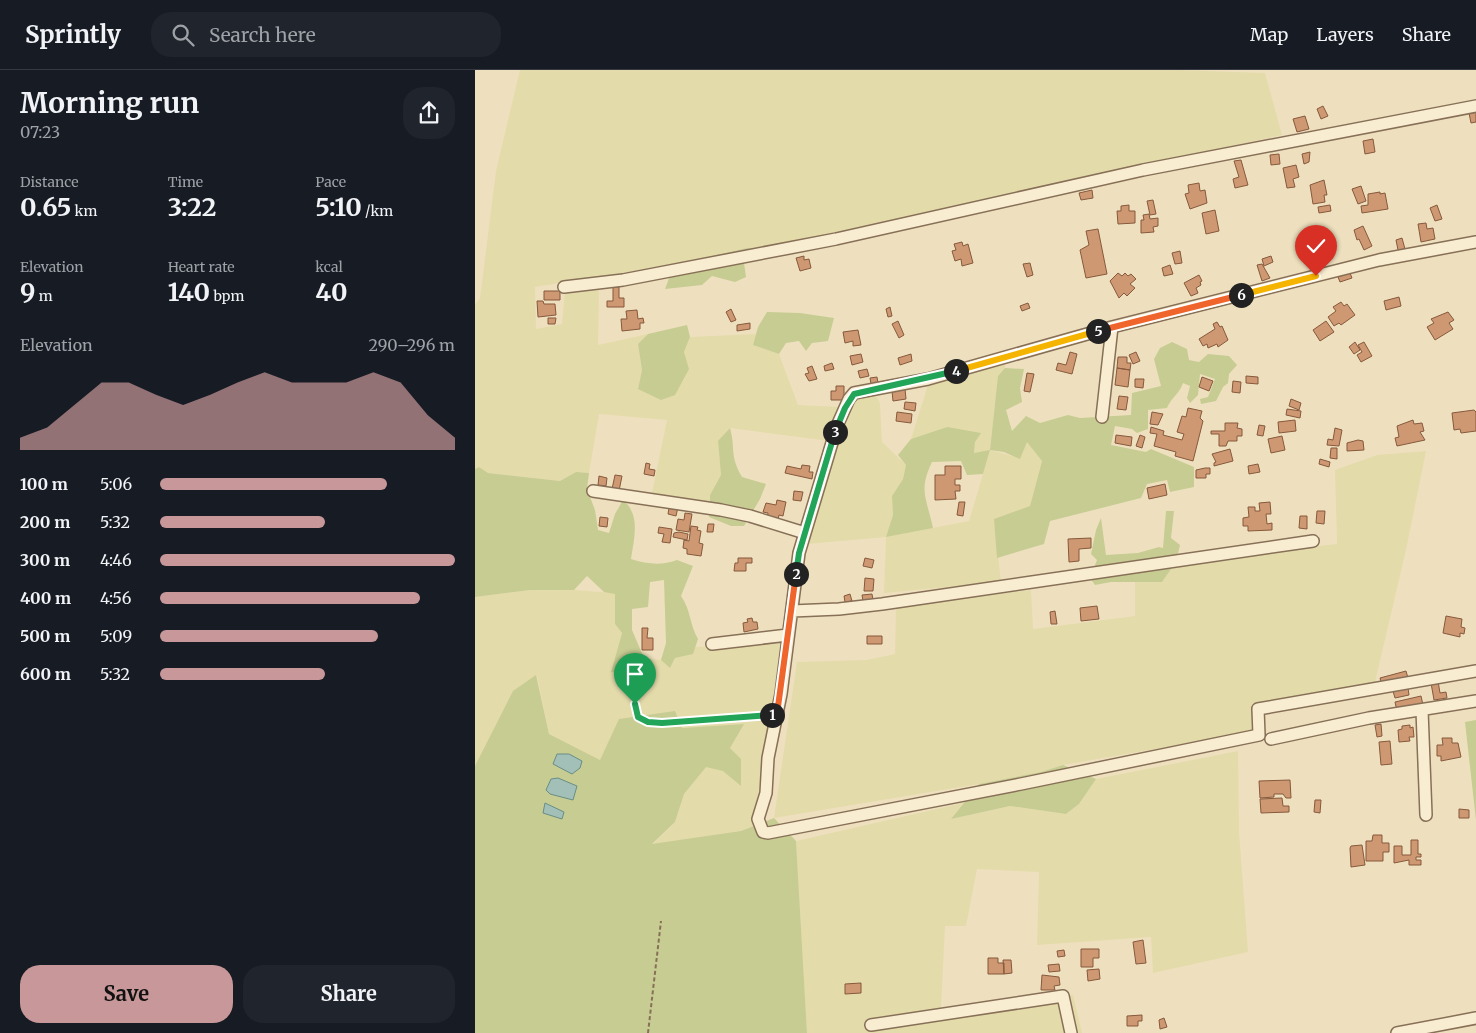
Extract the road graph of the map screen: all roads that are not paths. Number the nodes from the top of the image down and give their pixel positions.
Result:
1 (1476, 106) edge
2 (1476, 242) edge
3 (564, 287) dead end
4 (1111, 327) junction
5 (1101, 417) dead end
6 (593, 492) dead end
7 (805, 533) junction
8 (1313, 541) dead end
9 (792, 611) junction
10 (788, 635) junction
11 (712, 644) dead end
12 (1476, 671) edge
13 (1476, 701) edge
14 (1422, 710) junction
15 (1271, 739) dead end
16 (1426, 815) dead end
17 (1476, 1018) edge
18 (871, 1025) dead end
19 (1463, 1027) edge
20 (1071, 1033) edge
21 (1397, 1033) edge

1 - 3 street
2 - 4 street
4 - 5 street
4 - 7 street
6 - 7 street
7 - 9 street
8 - 9 street
9 - 10 street
10 - 11 street
10 - 12 street
13 - 14 street
14 - 15 street
14 - 16 street
17 - 19 street
18 - 20 street
19 - 21 street

